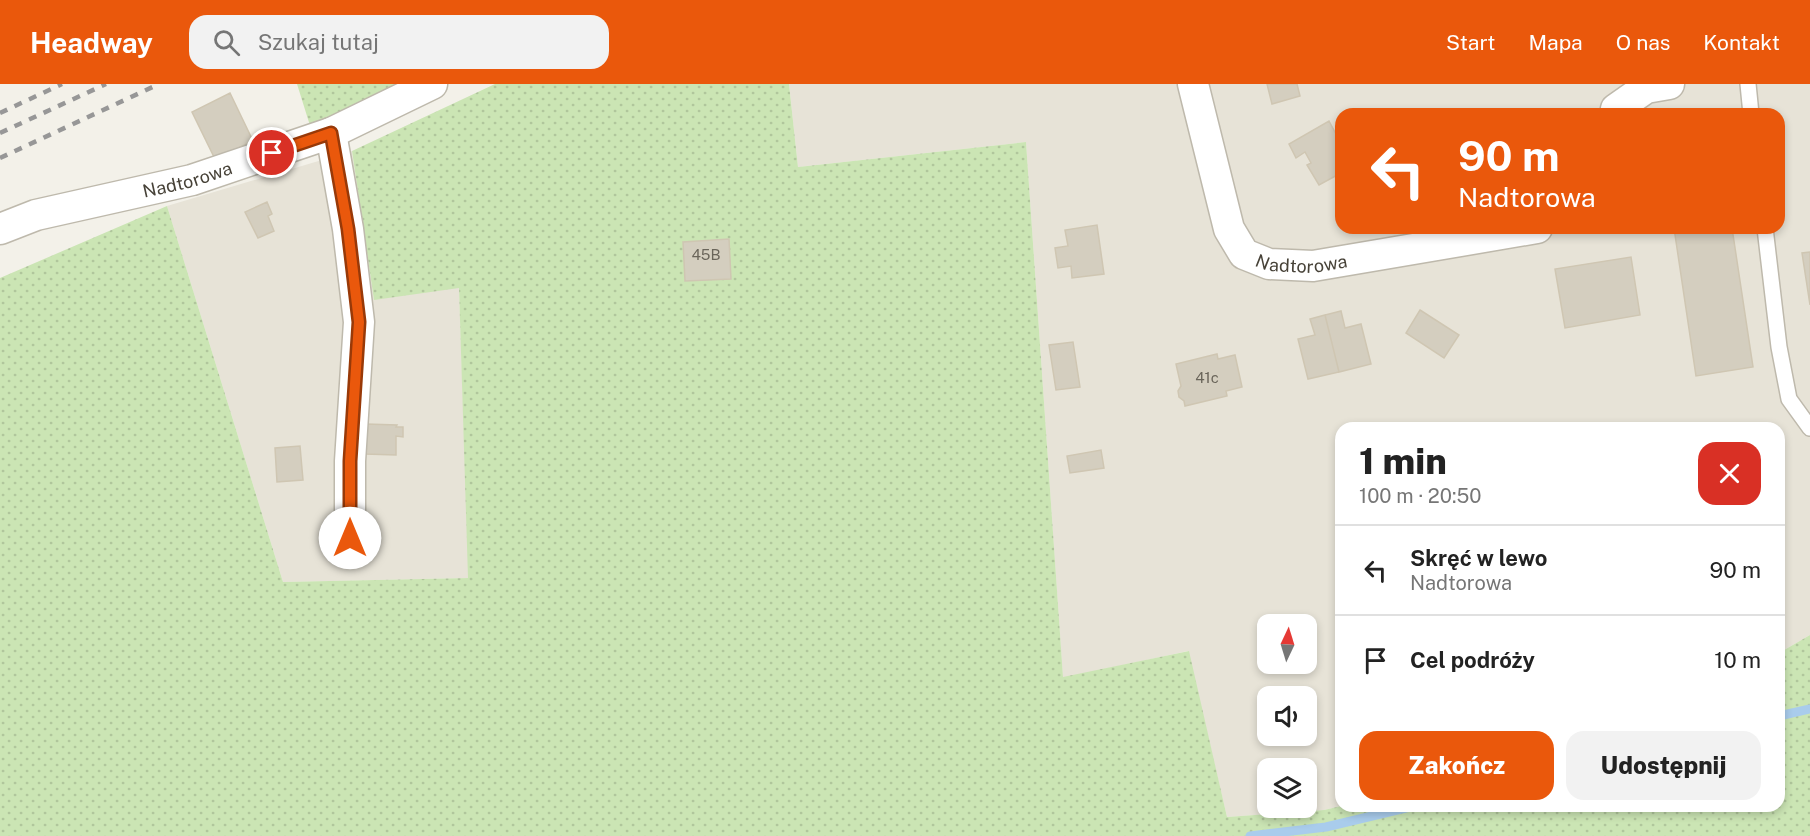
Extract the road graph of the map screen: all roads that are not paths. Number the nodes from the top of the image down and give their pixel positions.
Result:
1 (432, 84) edge
2 (1193, 84) edge
3 (1669, 84) edge
4 (1748, 84) edge
5 (1617, 108) edge
6 (1750, 108) edge
7 (331, 133) junction
8 (0, 229) edge
9 (1501, 234) edge
10 (1766, 234) edge
11 (1810, 428) edge
12 (350, 538) dead end

1 - 7 street, Nadtorowa
2 - 9 street, Nadtorowa
3 - 5 street
4 - 6 lane
7 - 8 street, Nadtorowa
7 - 12 street
10 - 11 lane

